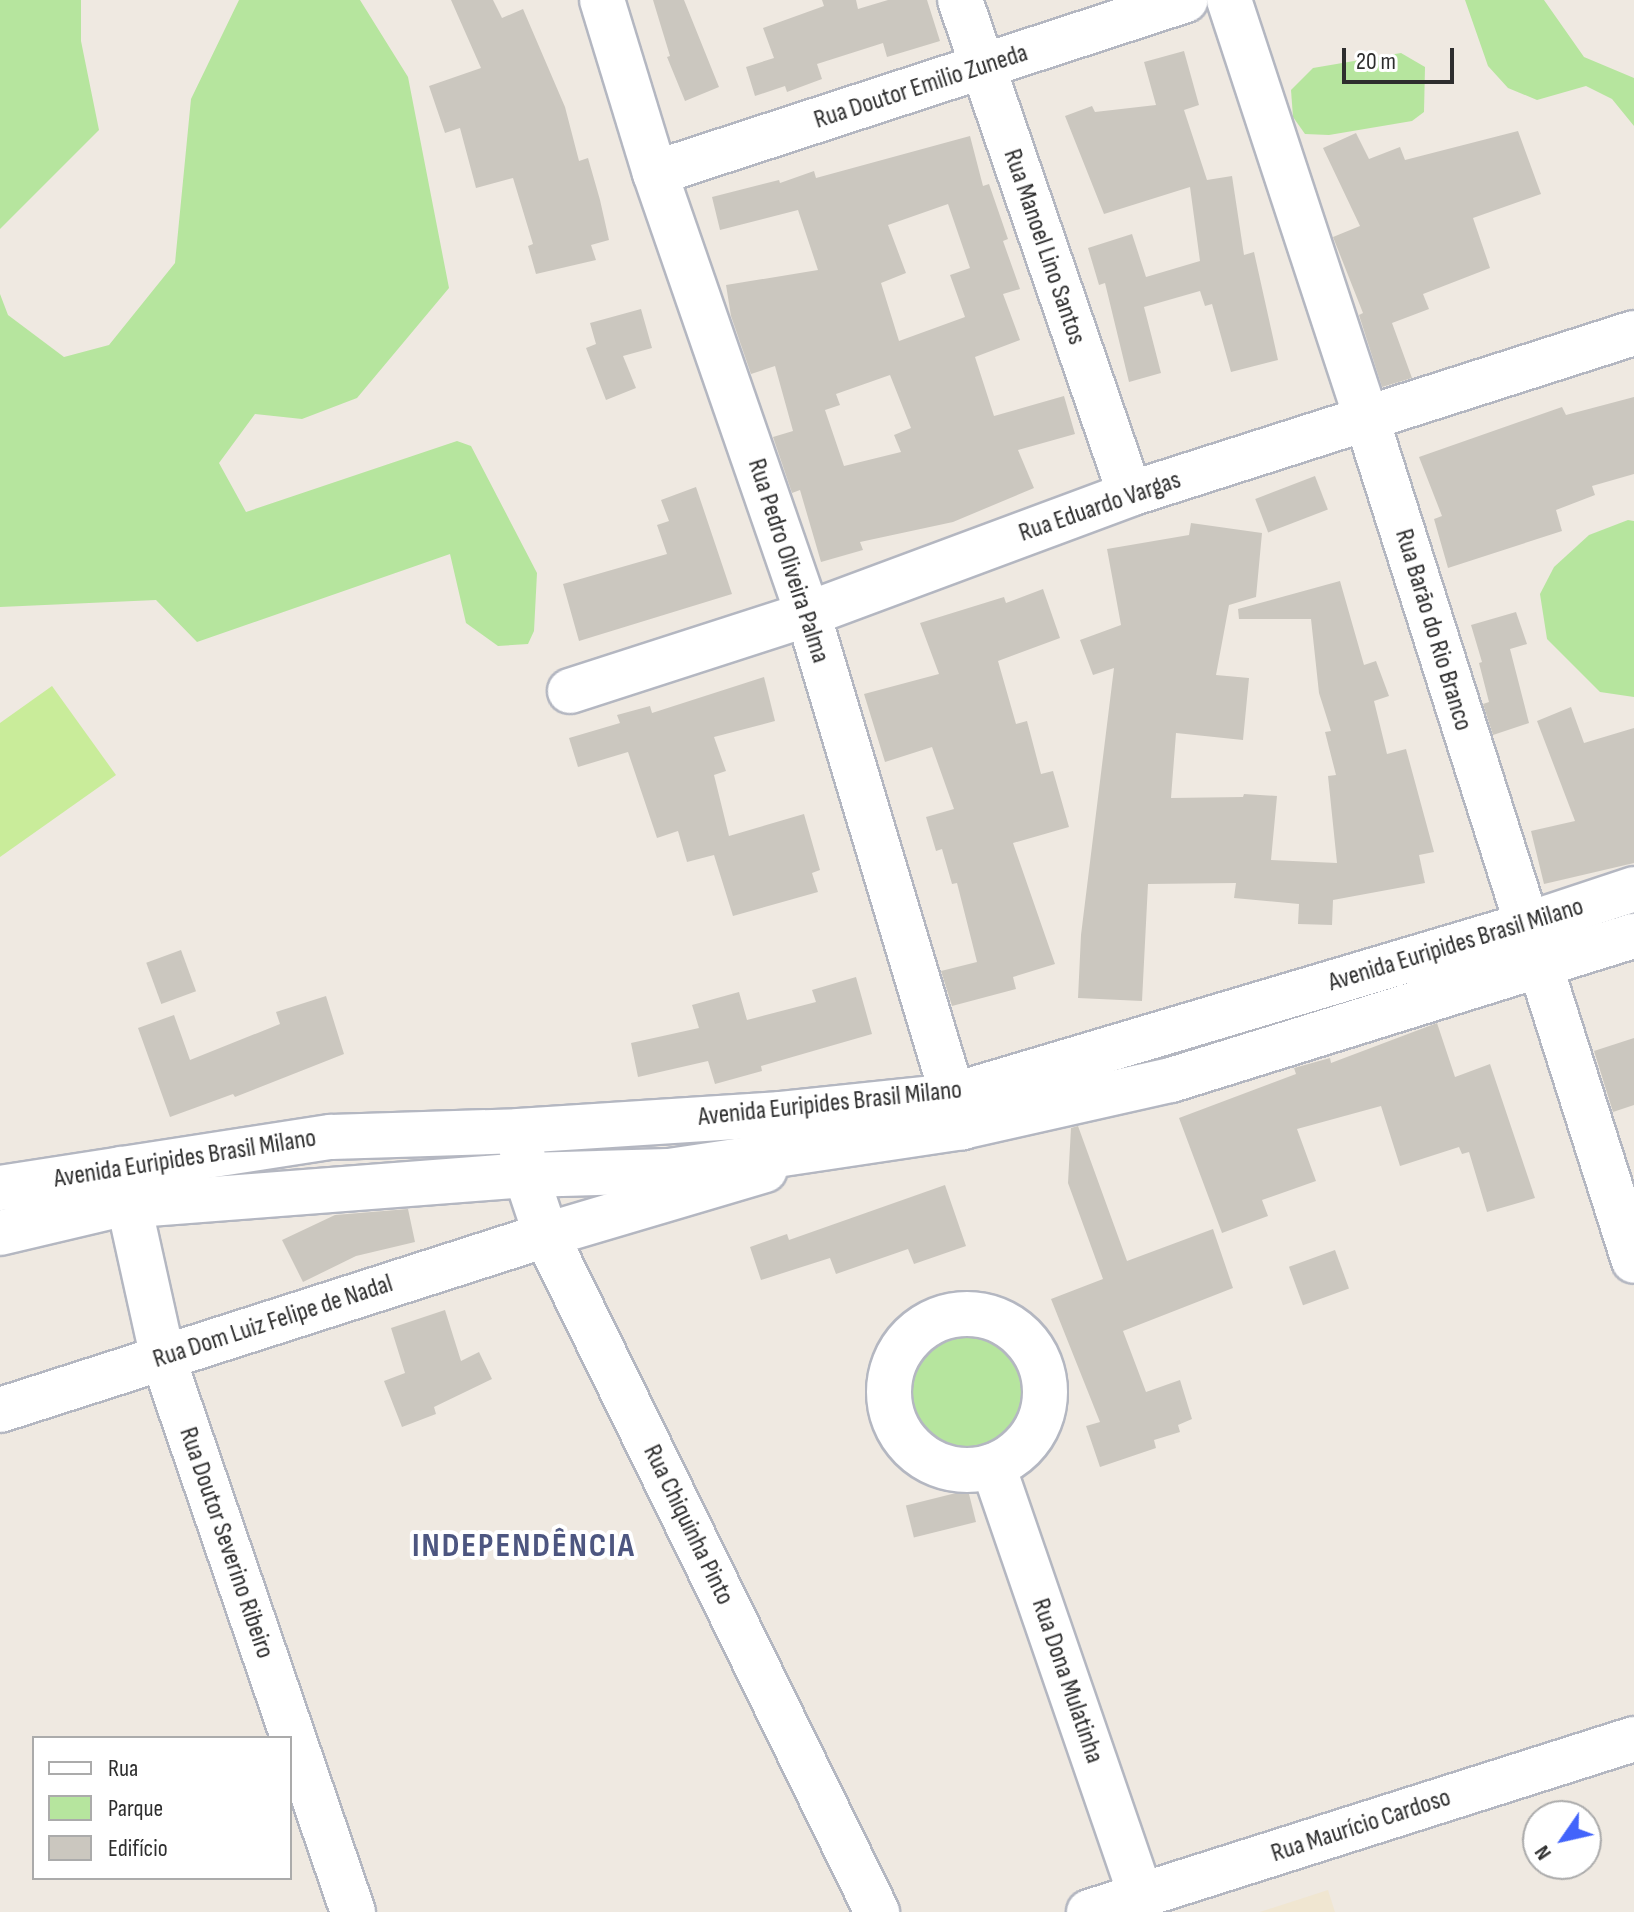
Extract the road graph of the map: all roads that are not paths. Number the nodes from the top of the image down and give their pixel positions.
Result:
1 (602, 0) edge
2 (960, 0) edge
3 (1186, 0) edge
4 (1229, 0) edge
5 (982, 67) junction
6 (655, 173) junction
7 (1634, 333) edge
8 (1367, 420) junction
9 (1130, 494) junction
10 (808, 614) junction
11 (570, 691) dead end
12 (1634, 889) edge
13 (1526, 925) junction
14 (1634, 936) edge
15 (1540, 967) junction
16 (957, 1111) junction
17 (672, 1121) junction
18 (518, 1131) junction
19 (870, 1139) junction
20 (669, 1171) junction
21 (526, 1175) junction
22 (0, 1188) edge
23 (124, 1188) junction
24 (0, 1233) edge
25 (546, 1235) junction
26 (1634, 1261) edge
27 (163, 1358) junction
28 (0, 1410) edge
29 (993, 1466) dead end
30 (1634, 1739) edge
31 (1141, 1895) junction
32 (353, 1912) edge
33 (877, 1912) edge
34 (1089, 1912) edge

1 - 6 street, Rua Pedro Oliveira Palma
2 - 5 street, Rua Manoel Lino Santos
3 - 5 street, Rua Doutor Emilio Zuneda
4 - 8 street, Rua Barão do Rio Branco
5 - 6 street, Rua Doutor Emilio Zuneda
5 - 9 street, Rua Manoel Lino Santos
6 - 10 street, Rua Pedro Oliveira Palma
7 - 8 street, Rua Eduardo Vargas
8 - 9 street, Rua Eduardo Vargas
8 - 13 street, Rua Barão do Rio Branco
9 - 10 street, Rua Eduardo Vargas
10 - 11 street, Rua Eduardo Vargas
10 - 16 street, Rua Pedro Oliveira Palma
12 - 13 street, Avenida Euripides Brasil Milano
13 - 15 street, Rua Barão do Rio Branco
13 - 16 street, Avenida Euripides Brasil Milano
14 - 15 street, Avenida Euripides Brasil Milano
15 - 16 street, Avenida Euripides Brasil Milano
15 - 26 street, Rua Barão do Rio Branco
16 - 17 street, Avenida Euripides Brasil Milano
16 - 19 street, Avenida Euripides Brasil Milano
17 - 18 street, Avenida Euripides Brasil Milano
17 - 20 street
18 - 21 street, Rua Chiquinha Pinto
18 - 23 street, Avenida Euripides Brasil Milano
19 - 20 street, Avenida Euripides Brasil Milano
19 - 25 street, Rua Dom Luiz Felipe de Nadal
20 - 21 street, Avenida Euripides Brasil Milano
20 - 25 street, Rua Dom Luiz Felipe de Nadal
21 - 23 street, Avenida Euripides Brasil Milano
21 - 25 street, Rua Chiquinha Pinto
22 - 23 street, Avenida Euripides Brasil Milano
23 - 24 street, Avenida Euripides Brasil Milano
23 - 27 street, Rua Doutor Severino Ribeiro
25 - 27 street, Rua Dom Luiz Felipe de Nadal
25 - 33 street, Rua Chiquinha Pinto
27 - 28 street, Rua Dom Luiz Felipe de Nadal
27 - 32 street, Rua Doutor Severino Ribeiro
29 - 31 street, Rua Dona Mulatinha
30 - 31 street, Rua Maurício Cardoso
31 - 34 street, Rua Maurício Cardoso

